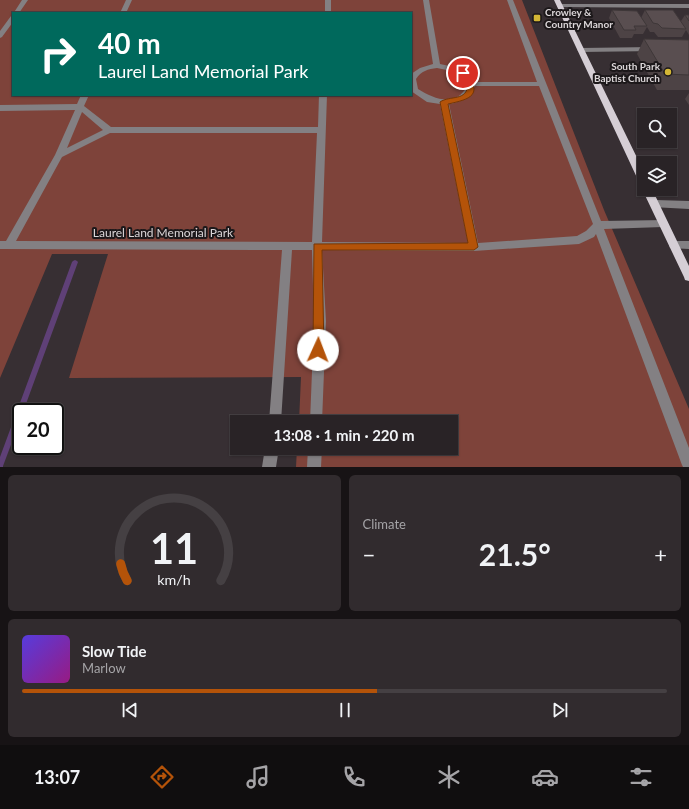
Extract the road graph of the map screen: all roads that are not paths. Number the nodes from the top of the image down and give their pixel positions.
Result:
1 (25, 0) edge
2 (128, 0) edge
3 (328, 0) edge
4 (426, 0) edge
5 (510, 0) edge
6 (559, 3) edge
7 (689, 6) edge
8 (17, 12) edge
9 (123, 12) edge
10 (328, 12) edge
11 (12, 18) edge
12 (0, 36) edge
13 (658, 49) edge
14 (581, 50) junction
15 (437, 66) junction
16 (412, 79) edge
17 (471, 84) junction
18 (542, 84) junction
19 (412, 87) edge
20 (85, 96) edge
21 (323, 96) edge
22 (444, 102) junction
23 (80, 107) junction
24 (0, 108) edge
25 (109, 130) junction
26 (322, 130) junction
27 (59, 155) junction
28 (637, 167) edge
29 (651, 196) edge
30 (655, 204) junction
31 (689, 205) edge
32 (663, 223) junction
33 (598, 225) junction
34 (5, 245) edge
35 (674, 245) junction
36 (689, 245) edge
37 (287, 246) junction
38 (317, 247) junction
39 (474, 247) junction
40 (689, 277) edge
41 (275, 415) edge
42 (316, 415) edge
43 (271, 455) edge
44 (315, 455) edge
45 (689, 465) edge
46 (270, 467) edge
47 (314, 467) edge

1 - 8 street
2 - 9 street
3 - 10 street
4 - 15 street
5 - 18 street
6 - 7 street
6 - 14 main road
11 - 12 street
13 - 14 street
14 - 28 main road
15 - 16 street
15 - 17 street
17 - 18 street
17 - 22 street
18 - 33 street
19 - 22 street
20 - 23 street, Laurel Land Memorial Park
21 - 26 street
22 - 39 street
23 - 24 street
23 - 25 street
23 - 27 street, Laurel Land Memorial Park
25 - 26 street
25 - 27 street
26 - 38 street
27 - 34 street, Laurel Land Memorial Park
29 - 30 main road
30 - 31 street
30 - 32 main road
32 - 33 street
32 - 35 main road
33 - 39 street, Laurel Land Memorial Park
33 - 45 street
34 - 37 street, Laurel Land Memorial Park
35 - 36 street
35 - 40 main road
37 - 38 street, Laurel Land Memorial Park
37 - 41 street
38 - 39 street, Laurel Land Memorial Park
38 - 42 street
43 - 46 street
44 - 47 street

